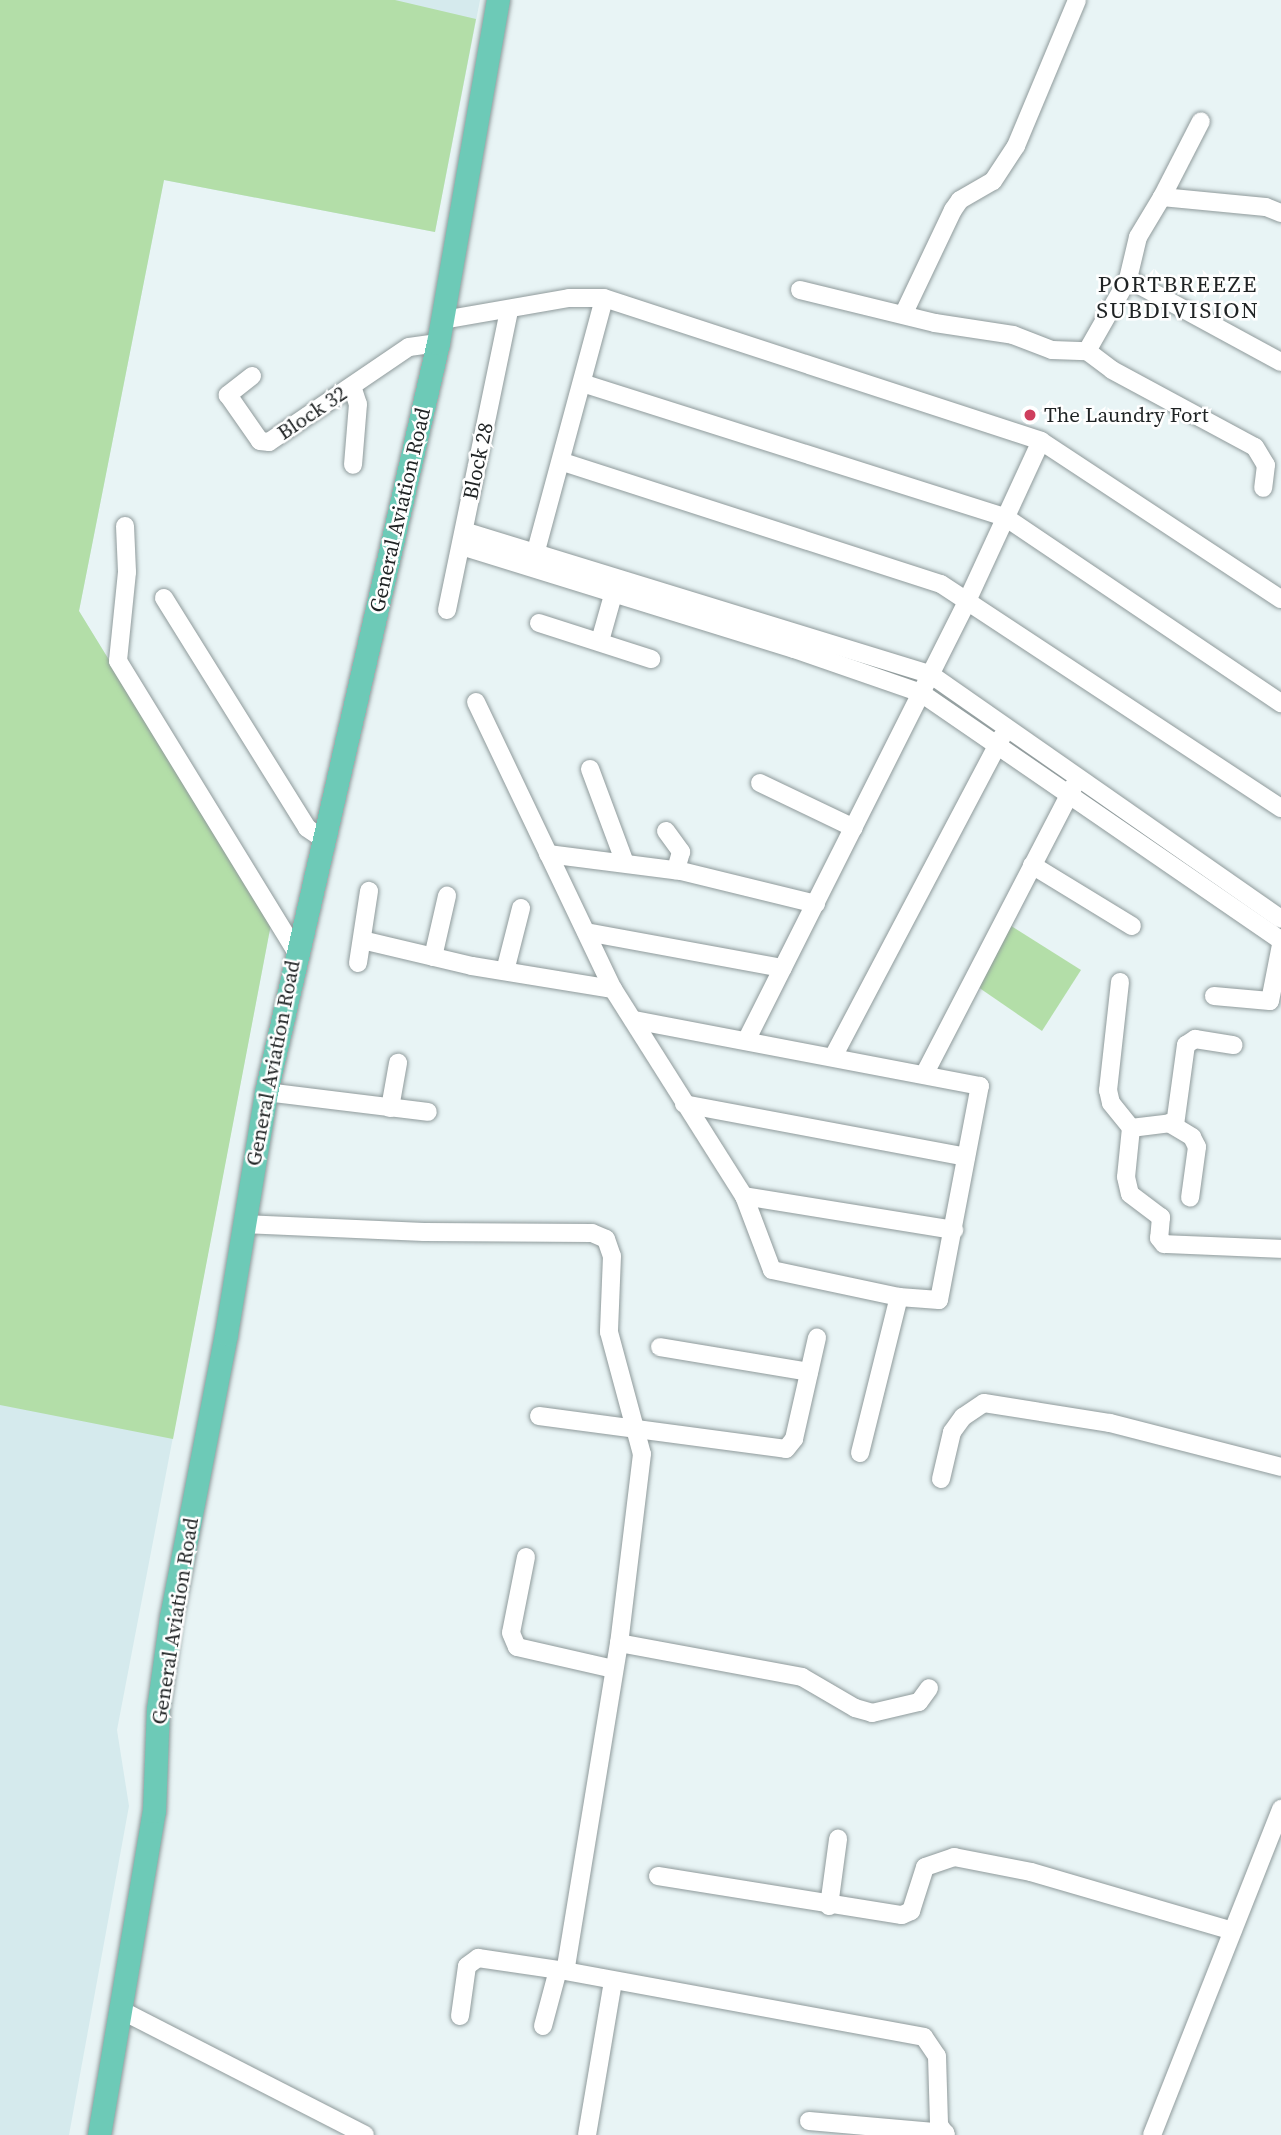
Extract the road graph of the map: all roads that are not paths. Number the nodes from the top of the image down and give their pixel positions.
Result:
1 (498, 0) edge
2 (1077, 0) edge
3 (1201, 121) dead end
4 (1162, 197) junction
5 (1281, 214) edge
6 (1128, 279) junction
7 (800, 290) dead end
8 (604, 298) junction
9 (509, 311) junction
10 (904, 313) junction
11 (443, 320) junction
12 (438, 343) junction
13 (1087, 351) junction
14 (1281, 362) edge
15 (252, 376) dead end
16 (582, 383) junction
17 (352, 386) junction
18 (1041, 441) junction
19 (563, 462) junction
20 (353, 465) dead end
21 (1263, 488) dead end
22 (1005, 517) junction
23 (125, 527) dead end
24 (462, 538) junction
25 (536, 550) junction
26 (531, 568) junction
27 (616, 583) junction
28 (164, 598) dead end
29 (1281, 599) edge
30 (967, 601) junction
31 (447, 610) dead end
32 (539, 623) dead end
33 (752, 626) junction
34 (799, 630) junction
35 (600, 640) junction
36 (794, 649) junction
37 (651, 659) dead end
38 (930, 674) junction
39 (921, 693) junction
40 (476, 702) dead end
41 (1281, 703) edge
42 (1007, 728) junction
43 (996, 746) junction
44 (590, 769) dead end
45 (760, 783) dead end
46 (1073, 787) junction
47 (1281, 808) edge
48 (854, 828) junction
49 (666, 831) dead end
50 (324, 840) junction
51 (548, 854) junction
52 (625, 863) junction
53 (1032, 864) junction
54 (676, 870) junction
55 (369, 891) dead end
56 (447, 896) dead end
57 (816, 904) junction
58 (521, 908) dead end
59 (1281, 919) edge
60 (1132, 926) dead end
61 (586, 932) junction
62 (362, 940) junction
63 (1281, 942) edge
64 (295, 950) junction
65 (433, 957) junction
66 (358, 963) dead end
67 (783, 968) junction
68 (505, 971) junction
69 (1120, 982) dead end
70 (613, 989) junction
71 (1213, 996) dead end
72 (633, 1020) junction
73 (747, 1039) junction
74 (1234, 1045) dead end
75 (833, 1057) junction
76 (398, 1063) dead end
77 (925, 1073) junction
78 (266, 1092) junction
79 (684, 1104) junction
80 (390, 1108) junction
81 (428, 1112) dead end
82 (1175, 1125) junction
83 (1131, 1128) junction
84 (966, 1157) junction
85 (744, 1196) junction
86 (1190, 1198) dead end
87 (243, 1224) junction
88 (954, 1230) junction
89 (1281, 1250) edge
90 (899, 1297) junction
91 (817, 1338) dead end
92 (660, 1348) dead end
93 (809, 1372) junction
94 (539, 1416) dead end
95 (637, 1432) junction
96 (860, 1453) dead end
97 (1281, 1467) edge
98 (941, 1479) dead end
99 (526, 1557) dead end
100 (619, 1643) junction
101 (614, 1669) junction
102 (929, 1688) dead end
103 (1281, 1809) edge
104 (838, 1839) dead end
105 (658, 1876) dead end
106 (829, 1906) junction
107 (1234, 1931) junction
108 (561, 1970) junction
109 (613, 1982) junction
110 (121, 2010) junction
111 (460, 2016) dead end
112 (543, 2026) dead end
113 (809, 2121) dead end
114 (946, 2134) edge
115 (99, 2135) edge
116 (365, 2135) edge
117 (587, 2135) edge
118 (1152, 2135) edge

1 - 11 main road, General Aviation Road
2 - 10 street
3 - 4 street
4 - 5 street
4 - 6 street
6 - 13 street
6 - 14 street
7 - 10 street
8 - 9 street
8 - 16 street
8 - 18 street
9 - 11 street
9 - 24 street, Block 28
10 - 13 street
11 - 12 main road, General Aviation Road
12 - 17 street, Block 32
12 - 50 main road, General Aviation Road
13 - 21 street
15 - 17 street, Block 32
16 - 19 street
16 - 22 street
17 - 20 street
18 - 22 street
18 - 29 street
19 - 25 street
19 - 30 street
22 - 30 street
22 - 41 street
23 - 64 street
24 - 25 street
24 - 26 street
24 - 31 street, Block 28
25 - 26 street
25 - 27 street
26 - 27 street
27 - 33 street
27 - 35 street
28 - 50 street
30 - 38 street
30 - 47 street
32 - 35 street
33 - 34 street
33 - 36 street
34 - 36 street
34 - 38 street
35 - 37 street
36 - 39 street
38 - 39 street
38 - 42 street
39 - 43 street
39 - 48 street
40 - 51 street
42 - 43 street
42 - 46 street
43 - 46 street
43 - 75 street
44 - 52 street
45 - 48 street
46 - 53 street
46 - 59 street
46 - 63 street
48 - 57 street
49 - 54 street
50 - 64 main road, General Aviation Road
51 - 52 street
51 - 61 street
52 - 54 street
53 - 60 street
53 - 77 street
54 - 57 street
55 - 62 street
56 - 65 street
57 - 67 street
58 - 68 street
61 - 67 street
61 - 70 street
62 - 65 street
62 - 66 street
63 - 71 street
64 - 78 main road, General Aviation Road
65 - 68 street
67 - 73 street
68 - 70 street
69 - 83 street
70 - 72 street
72 - 73 street
72 - 79 street
73 - 75 street
74 - 82 street
75 - 77 street
76 - 80 street
77 - 84 street
78 - 80 street
78 - 87 main road, General Aviation Road
79 - 84 street
79 - 85 street
80 - 81 street
82 - 83 street
82 - 86 street
83 - 89 street
84 - 88 street
85 - 88 street
85 - 90 street
87 - 95 street
87 - 110 main road, General Aviation Road
88 - 90 street
90 - 96 street
91 - 93 street
92 - 93 street
93 - 95 street
94 - 95 street
95 - 100 street
97 - 98 street
99 - 101 street
100 - 101 street
100 - 102 street
101 - 108 street
103 - 107 street
104 - 106 street
105 - 106 street
106 - 107 street
107 - 118 street
108 - 109 street
108 - 111 street
108 - 112 street
109 - 114 street
109 - 117 street
110 - 115 main road, General Aviation Road
110 - 116 street
113 - 114 street

